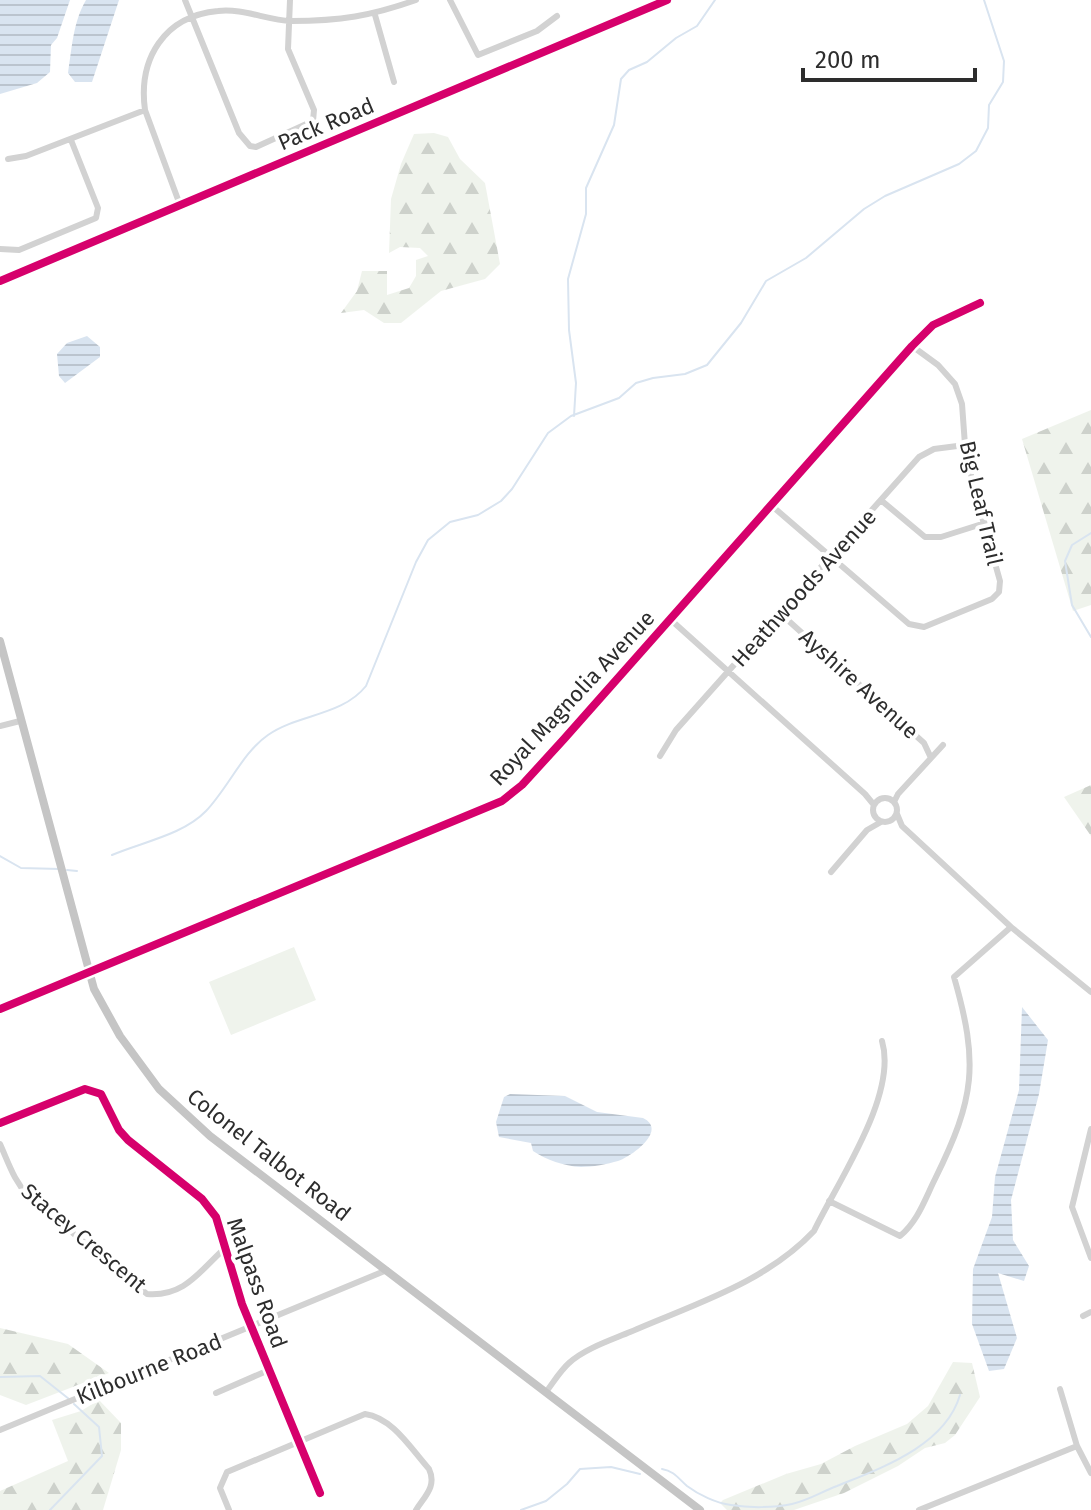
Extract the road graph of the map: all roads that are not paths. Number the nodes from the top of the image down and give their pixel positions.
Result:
1 (185, 0) edge
2 (290, 0) edge
3 (416, 0) edge
4 (450, 0) edge
5 (667, 0) edge
6 (649, 3) edge
7 (375, 15) junction
8 (557, 16) dead end
9 (192, 18) junction
10 (288, 21) junction
11 (394, 82) dead end
12 (145, 110) junction
13 (71, 140) junction
14 (8, 159) dead end
15 (180, 205) junction
16 (0, 249) edge
17 (0, 281) edge
18 (980, 303) dead end
19 (912, 346) junction
20 (965, 445) junction
21 (882, 501) junction
22 (772, 506) junction
23 (985, 523) junction
24 (832, 557) junction
25 (781, 614) junction
26 (671, 620) junction
27 (0, 641) edge
28 (729, 673) junction
29 (20, 721) junction
30 (0, 726) edge
31 (926, 747) junction
32 (660, 756) dead end
33 (931, 758) junction
34 (884, 801) junction
35 (897, 814) junction
36 (873, 815) junction
37 (881, 822) junction
38 (890, 822) junction
39 (902, 826) junction
40 (867, 830) junction
41 (831, 872) dead end
42 (1011, 927) junction
43 (88, 973) junction
44 (1091, 992) edge
45 (0, 1009) edge
46 (882, 1041) dead end
47 (0, 1123) edge
48 (1090, 1134) edge
49 (0, 1144) edge
50 (829, 1201) junction
51 (224, 1249) junction
52 (1091, 1258) edge
53 (387, 1270) junction
54 (1091, 1312) edge
55 (1083, 1316) dead end
56 (252, 1327) junction
57 (269, 1370) junction
58 (1060, 1389) dead end
59 (546, 1392) junction
60 (216, 1393) dead end
61 (0, 1430) edge
62 (299, 1441) junction
63 (1077, 1446) junction
64 (1091, 1473) edge
65 (320, 1493) dead end
66 (229, 1510) edge
67 (416, 1510) edge
68 (700, 1510) edge
69 (919, 1510) edge

1 - 9 street
2 - 10 street
3 - 7 street
4 - 8 street
5 - 6 street, Pack Road
6 - 15 street, Pack Road
7 - 10 street
7 - 11 street
9 - 10 street
9 - 10 street
9 - 12 street
12 - 13 street
12 - 15 street
13 - 14 street
13 - 16 street
15 - 17 street, Pack Road
18 - 19 street, Royal Magnolia Avenue
19 - 20 street, Big Leaf Trail
19 - 22 street, Royal Magnolia Avenue
20 - 21 street, Heathwoods Avenue
20 - 23 street, Big Leaf Trail
21 - 23 street
21 - 24 street, Heathwoods Avenue
22 - 24 street, Big Leaf Trail
22 - 26 street, Royal Magnolia Avenue
23 - 24 street, Big Leaf Trail
24 - 25 street, Heathwoods Avenue
25 - 28 street, Heathwoods Avenue
25 - 31 street, Ayshire Avenue
26 - 28 street
26 - 43 street, Royal Magnolia Avenue
27 - 29 main road, Colonel Talbot Road
28 - 32 street, Heathwoods Avenue
28 - 34 street
29 - 30 street
29 - 43 main road, Colonel Talbot Road
31 - 33 street, Ayshire Avenue
31 - 33 street, Ayshire Avenue
33 - 34 street, Ayshire Avenue
34 - 35 street
34 - 36 street
35 - 38 street
35 - 39 street
36 - 37 street
36 - 40 street
37 - 38 street
37 - 40 street
38 - 39 street
39 - 42 street
40 - 41 street
42 - 44 street
42 - 50 street
43 - 45 street, Royal Magnolia Avenue
43 - 53 main road, Colonel Talbot Road
46 - 50 street
47 - 51 street, Malpass Road
48 - 52 street
49 - 51 street, Stacey Crescent
50 - 59 street
51 - 56 street, Malpass Road
53 - 56 street, Kilbourne Road
53 - 59 main road, Colonel Talbot Road
54 - 55 street
56 - 57 street, Malpass Road
56 - 61 street, Kilbourne Road
57 - 60 street
57 - 62 street, Malpass Road
58 - 63 street
59 - 68 main road, Colonel Talbot Road
62 - 65 street, Malpass Road
62 - 66 street
62 - 67 street
63 - 64 street
63 - 69 street

